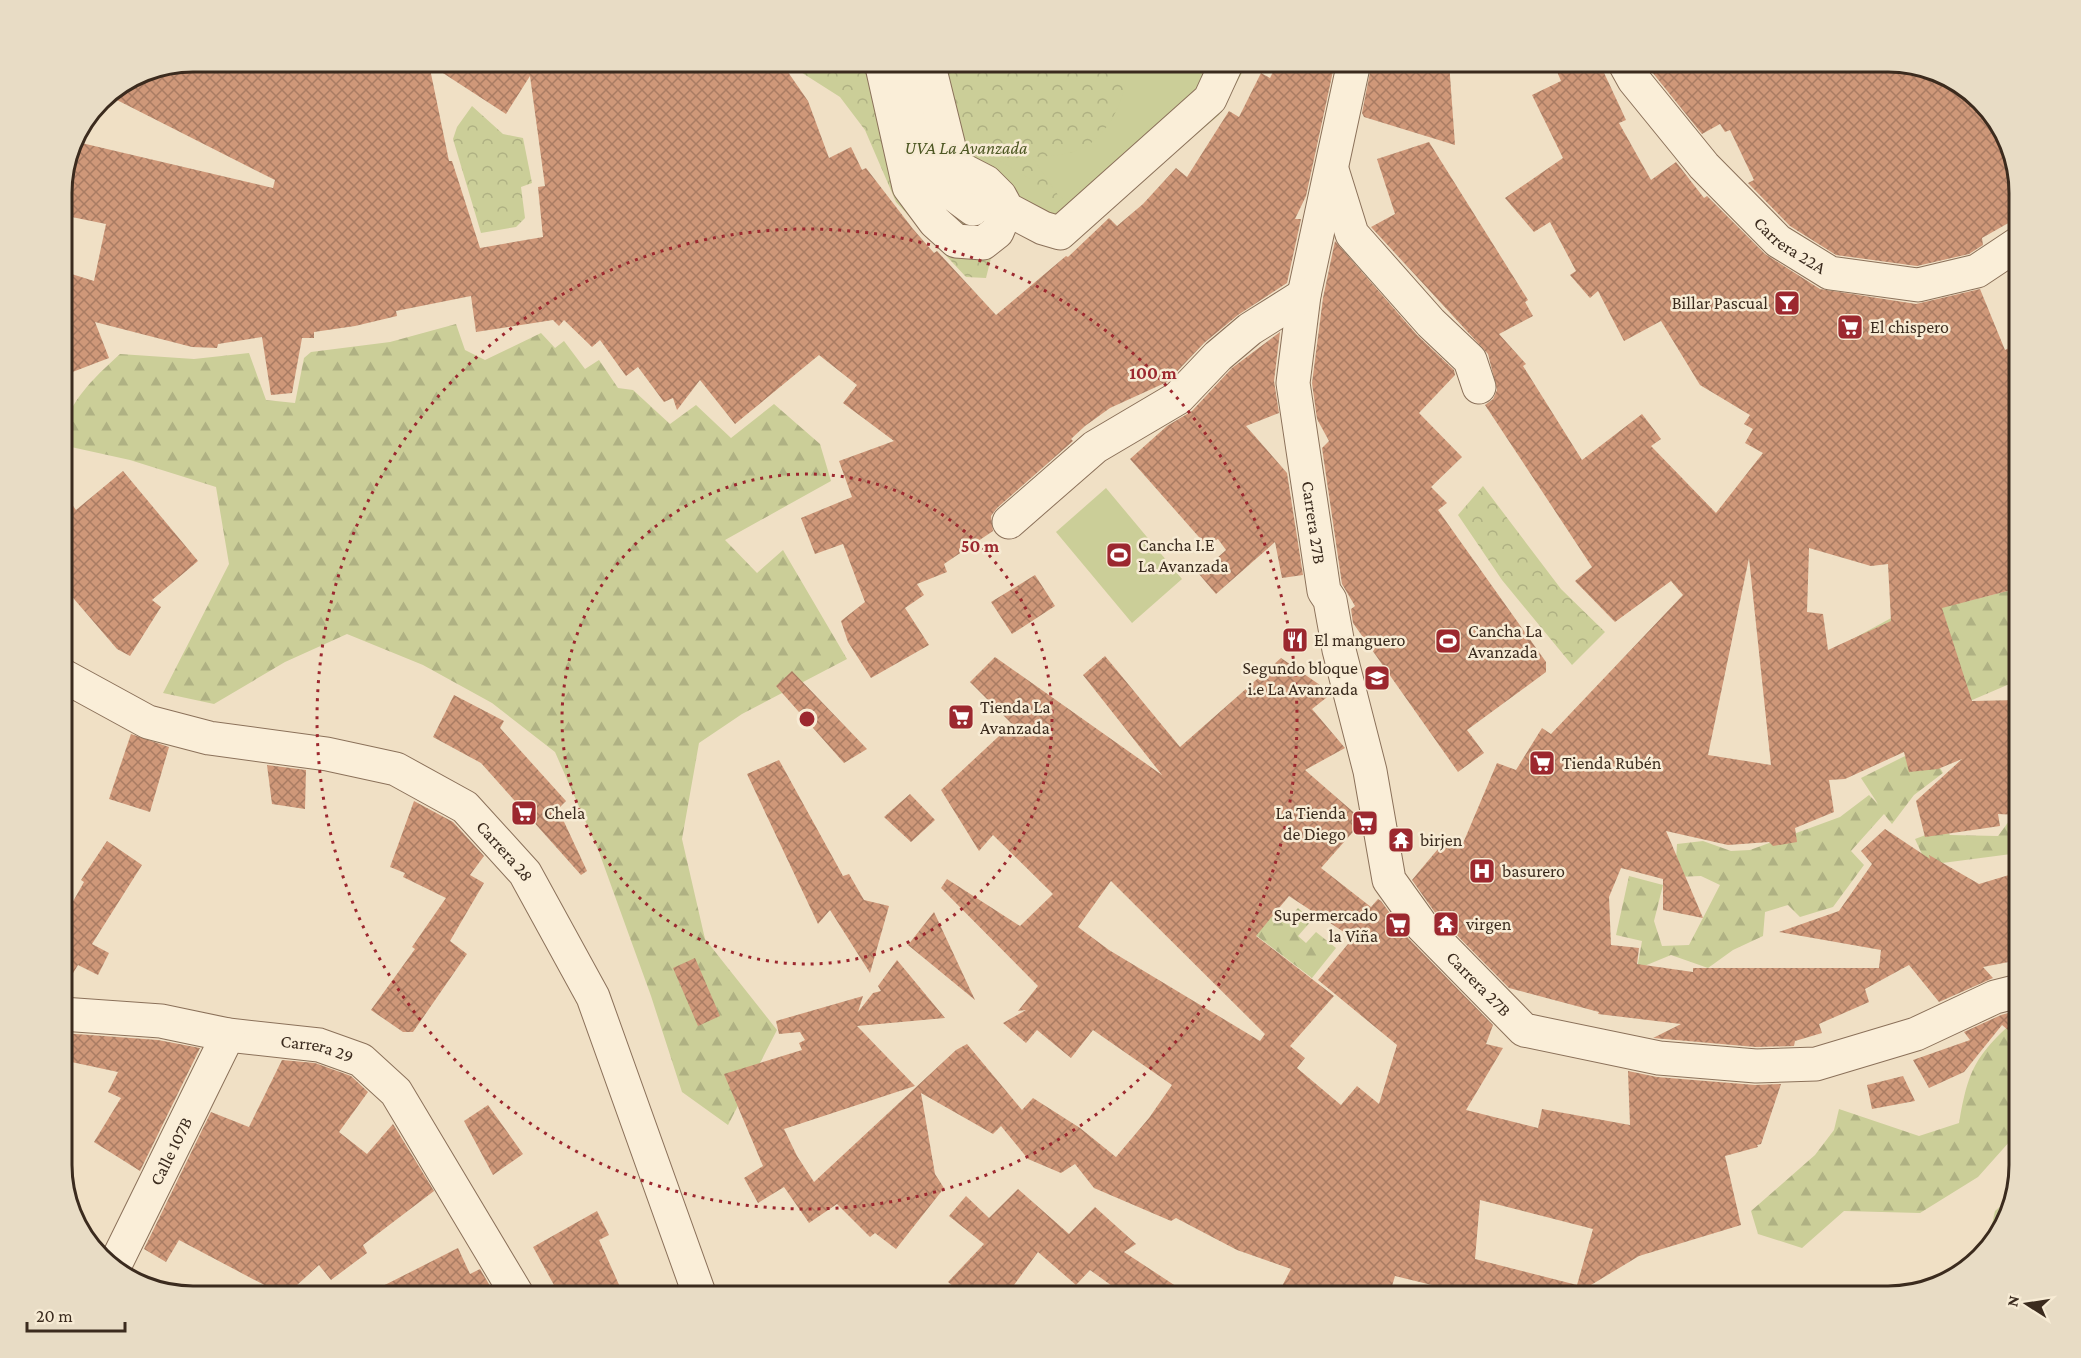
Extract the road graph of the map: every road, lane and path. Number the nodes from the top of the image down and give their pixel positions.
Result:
1 (883, 72) edge
2 (906, 72) edge
3 (930, 72) edge
4 (1222, 72) edge
5 (1352, 72) edge
6 (1630, 72) edge
7 (1332, 168) junction
8 (973, 209) dead end
9 (1007, 209) junction
10 (2009, 250) edge
11 (1304, 295) junction
12 (1479, 387) dead end
13 (1010, 522) dead end
14 (72, 680) edge
15 (2009, 994) edge
16 (72, 1015) edge
17 (228, 1035) junction
18 (118, 1260) edge
19 (512, 1286) edge
20 (696, 1286) edge

1 - 9 street
2 - 8 street
3 - 9 street
4 - 9 street
5 - 7 street, Carrera 27B
6 - 10 street, Carrera 22A
7 - 11 street, Carrera 27B
7 - 12 street
11 - 13 street
11 - 15 street, Carrera 27B
14 - 20 street, Carrera 28
16 - 17 street, Carrera 29
17 - 18 street, Calle 107B
17 - 19 street, Carrera 29

